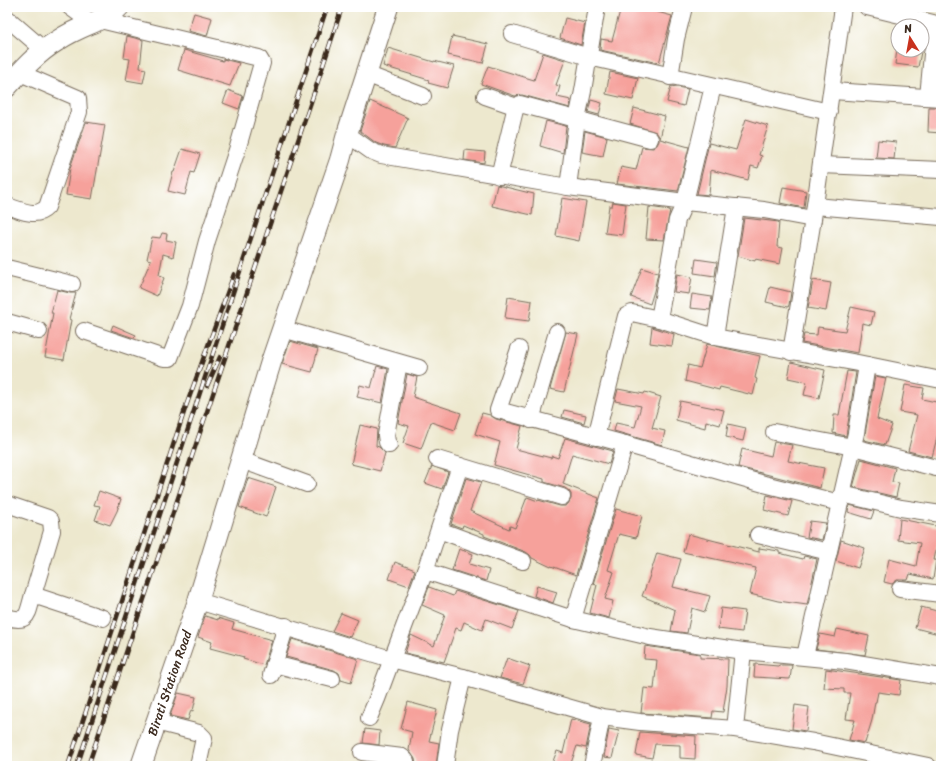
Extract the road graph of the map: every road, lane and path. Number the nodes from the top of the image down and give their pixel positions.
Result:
1 (70, 7) edge
2 (118, 7) edge
3 (388, 7) edge
4 (597, 7) edge
5 (843, 7) edge
6 (867, 7) edge
7 (681, 8) edge
8 (7, 18) edge
9 (96, 21) junction
10 (512, 34) dead end
11 (44, 50) junction
12 (589, 57) junction
13 (366, 74) junction
14 (670, 76) junction
15 (10, 83) edge
16 (713, 86) junction
17 (832, 91) junction
18 (423, 96) dead end
19 (485, 96) dead end
20 (935, 98) edge
21 (517, 106) junction
22 (828, 112) junction
23 (577, 119) junction
24 (347, 134) junction
25 (650, 139) dead end
26 (821, 165) junction
27 (941, 170) edge
28 (499, 176) junction
29 (568, 187) junction
30 (685, 202) junction
31 (7, 206) edge
32 (736, 207) junction
33 (814, 213) junction
34 (941, 217) edge
35 (7, 268) edge
36 (72, 284) dead end
37 (660, 319) junction
38 (7, 322) edge
39 (283, 329) junction
40 (84, 330) dead end
41 (39, 331) dead end
42 (557, 332) dead end
43 (714, 338) junction
44 (519, 349) dead end
45 (792, 352) junction
46 (399, 363) junction
47 (867, 365) junction
48 (419, 368) dead end
49 (941, 380) edge
50 (531, 420) junction
51 (774, 432) dead end
52 (596, 437) junction
53 (625, 444) junction
54 (390, 445) dead end
55 (853, 447) junction
56 (437, 459) dead end
57 (241, 460) junction
58 (460, 466) junction
59 (936, 468) dead end
60 (306, 484) dead end
61 (562, 497) dead end
62 (841, 498) junction
63 (7, 504) edge
64 (941, 514) edge
65 (439, 530) junction
66 (758, 535) dead end
67 (829, 552) junction
68 (523, 561) dead end
69 (424, 571) junction
70 (900, 589) dead end
71 (941, 594) edge
72 (33, 595) junction
73 (198, 601) junction
74 (7, 617) edge
75 (103, 618) dead end
76 (573, 619) junction
77 (286, 626) junction
78 (743, 651) junction
79 (805, 656) junction
80 (392, 658) junction
81 (463, 677) junction
82 (941, 677) edge
83 (332, 679) dead end
84 (602, 717) junction
85 (369, 718) dead end
86 (156, 722) junction
87 (735, 729) junction
88 (362, 752) dead end
89 (141, 766) edge
90 (198, 766) edge
91 (407, 766) edge
92 (444, 766) edge
93 (592, 766) edge
94 (928, 766) edge

1 - 9 street
2 - 9 street
3 - 13 street, Birati Station Road
4 - 12 street
5 - 17 street
6 - 20 street
7 - 14 street
8 - 11 street
9 - 11 street
9 - 40 street
10 - 12 street
11 - 15 street
12 - 14 street
12 - 23 street
13 - 18 street
13 - 24 street, Birati Station Road
14 - 16 street
15 - 31 street
16 - 22 street
16 - 30 street
17 - 20 street
17 - 22 street
19 - 21 street
21 - 23 street
21 - 28 street
22 - 26 street
23 - 25 street
23 - 29 street
24 - 28 street
24 - 39 street, Birati Station Road
26 - 27 street
26 - 33 street
28 - 29 street
29 - 30 street
30 - 32 street
30 - 37 street
32 - 33 street
32 - 43 street
33 - 34 street
33 - 45 street
35 - 36 street
37 - 43 street
37 - 52 street
38 - 41 street
39 - 46 street
39 - 57 street, Birati Station Road
42 - 50 street
43 - 45 street
44 - 50 street
45 - 47 street
46 - 48 street
46 - 54 street
47 - 49 street
47 - 55 street
50 - 52 street
51 - 55 street
52 - 53 street
53 - 62 street
53 - 76 street
55 - 59 street
55 - 62 street
56 - 58 street
57 - 60 street
57 - 73 street, Birati Station Road
58 - 61 street
58 - 65 street
62 - 64 street
62 - 67 street
63 - 72 street
65 - 68 street
65 - 69 street
66 - 67 street
67 - 79 street
69 - 76 street
69 - 80 street
70 - 71 street
72 - 74 street
72 - 75 street
73 - 77 street
73 - 86 street, Birati Station Road
76 - 78 street
77 - 80 street
77 - 83 street
78 - 79 street
78 - 87 street
79 - 82 street
80 - 81 street
80 - 85 street
81 - 84 street
81 - 92 street
84 - 87 street
84 - 93 street
86 - 89 street, Birati Station Road
86 - 90 street
87 - 94 street
88 - 91 street

